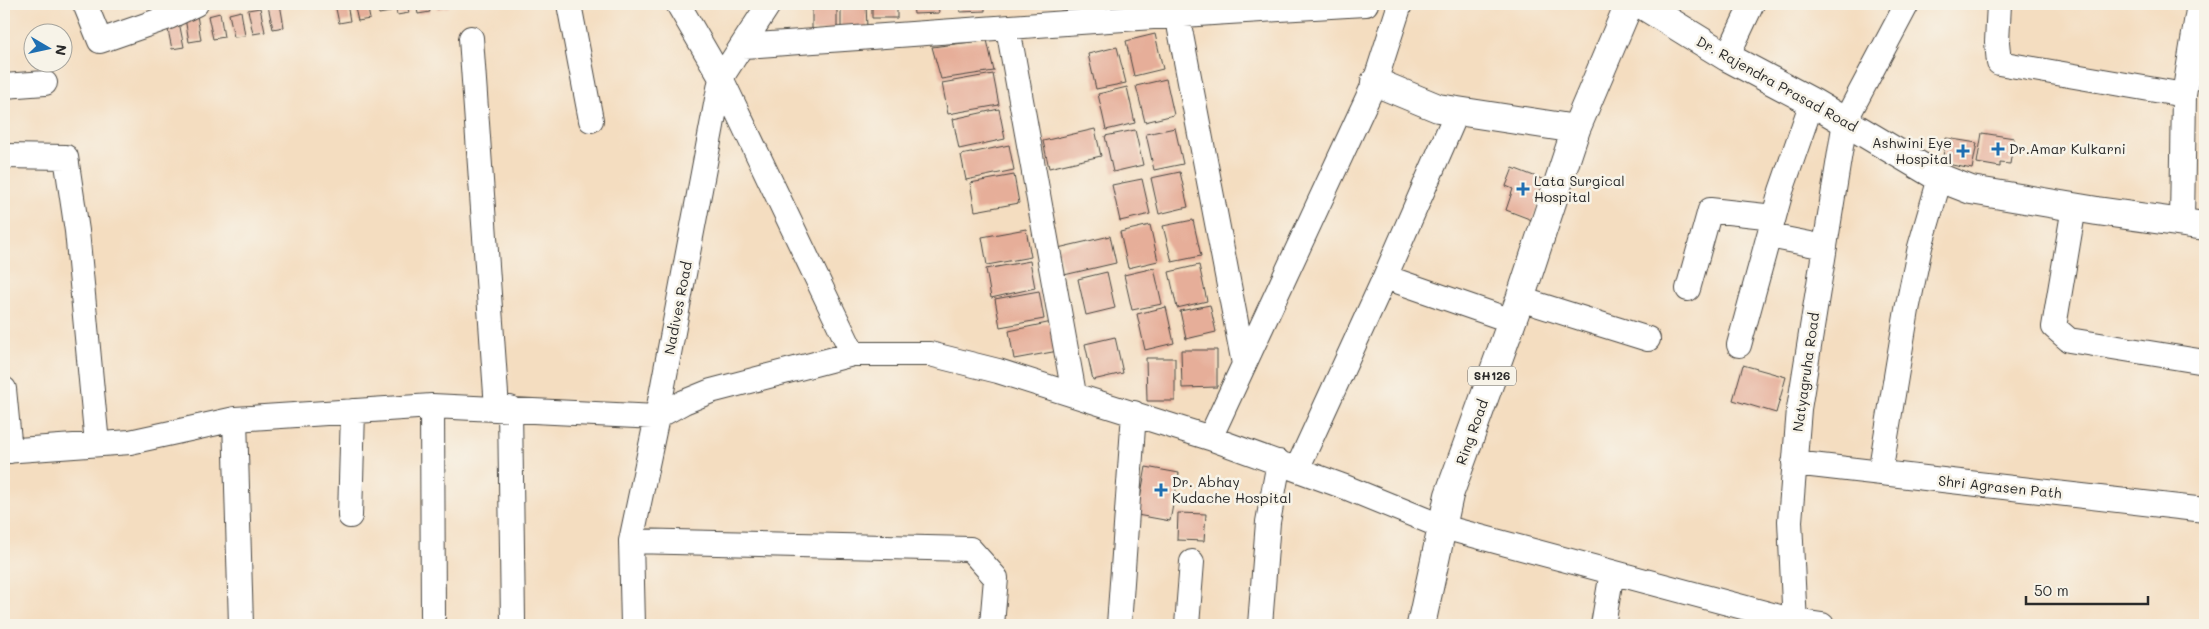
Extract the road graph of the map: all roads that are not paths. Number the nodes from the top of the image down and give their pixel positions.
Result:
1 (85, 4) edge
2 (196, 4) edge
3 (569, 4) edge
4 (678, 4) edge
5 (769, 4) edge
6 (1366, 4) edge
7 (1400, 4) edge
8 (1629, 4) edge
9 (1641, 4) edge
10 (1752, 4) edge
11 (1908, 4) edge
12 (1999, 4) edge
13 (2199, 4) edge
14 (167, 10) edge
15 (1177, 14) junction
16 (1008, 28) junction
17 (471, 38) dead end
18 (742, 46) junction
19 (1727, 57) junction
20 (721, 78) junction
21 (1375, 82) junction
22 (45, 83) dead end
23 (4, 86) edge
24 (2184, 95) junction
25 (1812, 102) junction
26 (1458, 112) junction
27 (591, 120) dead end
28 (1845, 121) junction
29 (1576, 129) junction
30 (4, 156) edge
31 (1940, 178) junction
32 (2074, 207) junction
33 (2193, 224) edge
34 (1771, 226) junction
35 (1825, 248) junction
36 (1385, 277) junction
37 (1688, 289) dead end
38 (1516, 310) junction
39 (1648, 340) dead end
40 (1739, 345) dead end
41 (853, 354) junction
42 (2205, 362) edge
43 (1244, 364) junction
44 (4, 389) edge
45 (1074, 394) junction
46 (432, 406) junction
47 (503, 408) junction
48 (353, 411) junction
49 (1134, 412) junction
50 (657, 417) junction
51 (236, 419) junction
52 (1210, 438) junction
53 (97, 444) junction
54 (7, 451) edge
55 (1794, 463) junction
56 (1288, 465) junction
57 (1880, 473) junction
58 (2205, 510) edge
59 (350, 516) dead end
60 (1443, 527) junction
61 (631, 541) junction
62 (1192, 562) dead end
63 (1612, 572) junction
64 (433, 616) dead end
65 (513, 621) dead end
66 (1795, 623) edge
67 (241, 625) edge
68 (633, 625) edge
69 (992, 625) edge
70 (1119, 625) edge
71 (1187, 625) edge
72 (1260, 625) edge
73 (1422, 625) edge
74 (1603, 625) edge
75 (1822, 625) edge

1 - 14 street
2 - 14 street
3 - 27 street
4 - 20 street
5 - 18 street, Nadives Road
6 - 15 street
7 - 21 street
8 - 29 main road, SH126
9 - 19 main road, Dr. Rajendra Prasad Road
10 - 19 street
11 - 28 street, Natyagruha Road
12 - 24 street
13 - 24 street
15 - 16 street
15 - 43 street
16 - 18 street
16 - 45 street
17 - 47 street
18 - 20 street, Nadives Road
19 - 25 main road, Dr. Rajendra Prasad Road
20 - 41 street
20 - 50 street, Nadives Road
21 - 26 main road
21 - 43 street
22 - 23 street
24 - 33 street
25 - 28 main road, Dr. Rajendra Prasad Road
25 - 34 street
26 - 29 main road
26 - 36 street
28 - 31 main road, Dr. Rajendra Prasad Road
28 - 35 street, Natyagruha Road
29 - 38 main road, Ring Road / SH126
30 - 53 street
31 - 32 main road, Dr. Rajendra Prasad Road
31 - 57 street
32 - 33 main road, Dr. Rajendra Prasad Road
32 - 42 street
34 - 35 street
34 - 37 street
34 - 40 street
35 - 55 street, Natyagruha Road
36 - 38 street
36 - 56 street
38 - 39 street
38 - 60 main road, Ring Road / SH126
41 - 45 street
41 - 50 street
43 - 52 street
44 - 54 street
45 - 49 street
46 - 47 street
46 - 48 street
46 - 64 street
47 - 50 street
47 - 65 street
48 - 51 street
48 - 59 street
49 - 52 street
49 - 70 street
50 - 61 street, Nadives Road
51 - 53 street
51 - 67 street
52 - 56 street
53 - 54 street
55 - 57 street, Shri Agrasen Path
55 - 66 street, Natyagruha Road
56 - 60 street
56 - 72 street
57 - 58 street, Shri Agrasen Path
60 - 63 street
60 - 73 main road, Ring Road / SH126
61 - 68 street, Nadives Road
61 - 69 street
62 - 71 street
63 - 66 street
63 - 74 street
66 - 75 street

